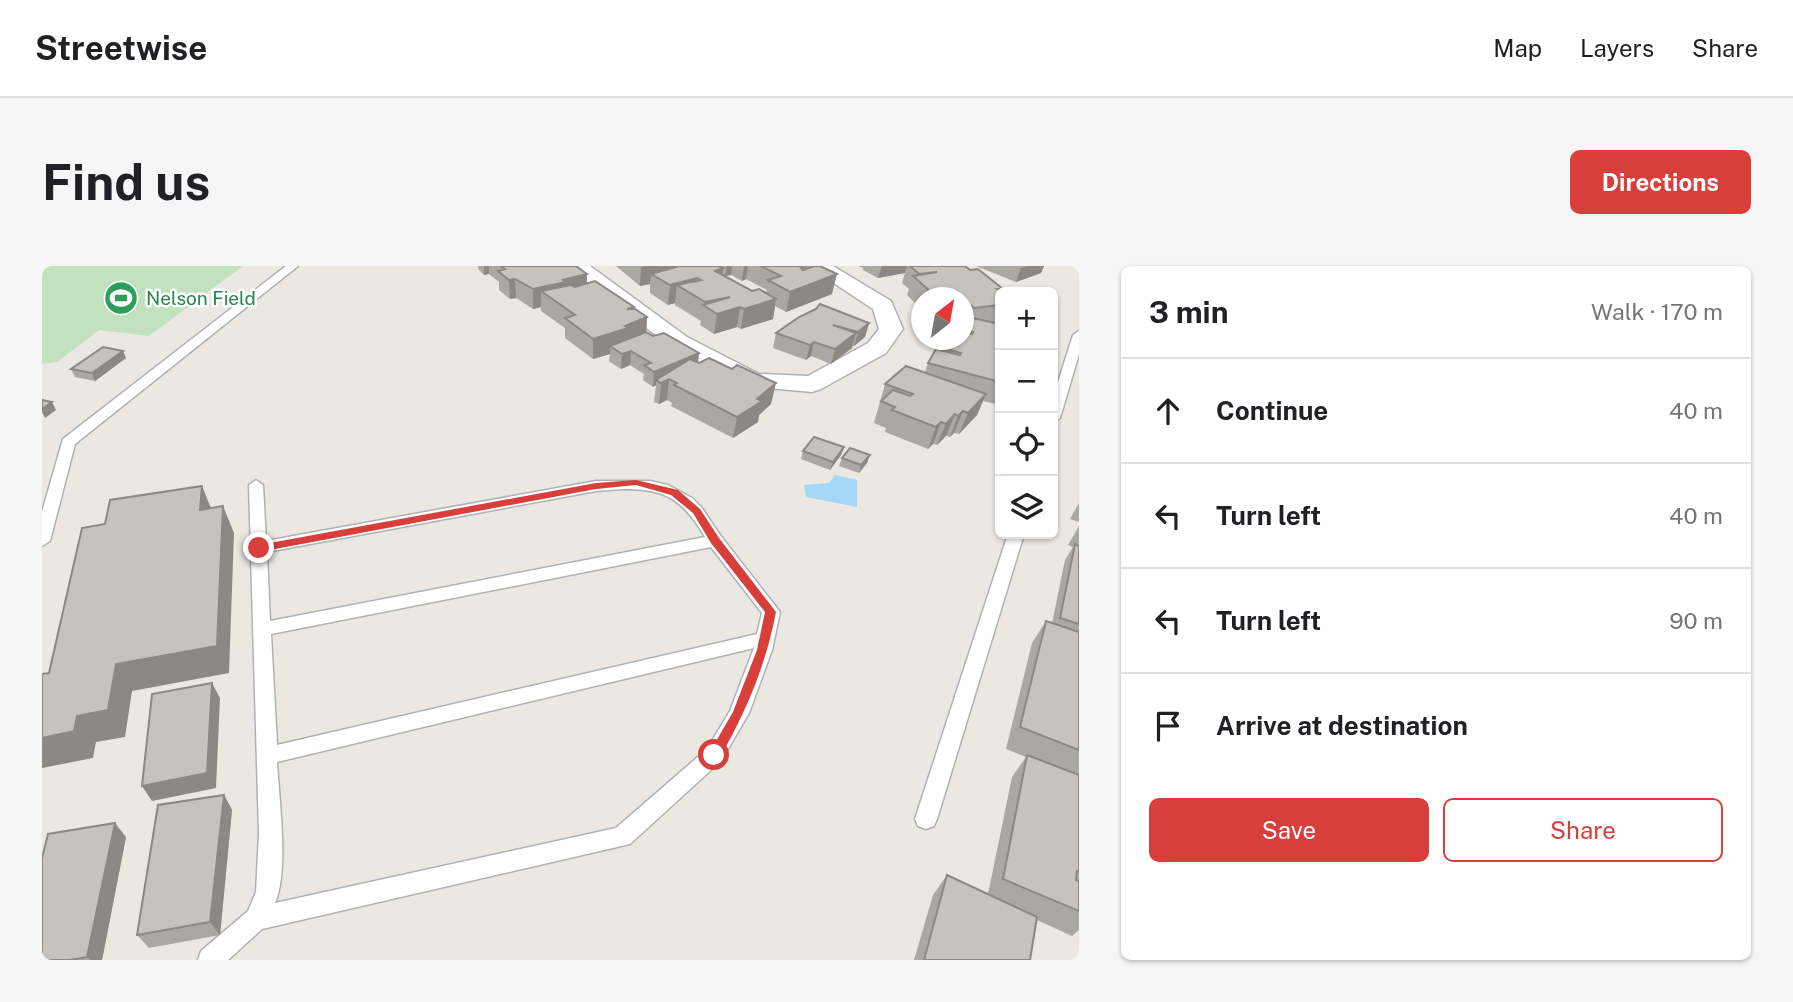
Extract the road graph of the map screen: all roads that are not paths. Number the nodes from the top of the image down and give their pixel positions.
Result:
1 (293, 266) edge
2 (577, 266) edge
3 (818, 266) edge
4 (1079, 335) edge
5 (1055, 413) edge
6 (256, 485) dead end
7 (1014, 539) edge
8 (715, 540) junction
9 (42, 541) edge
10 (259, 548) junction
11 (262, 629) junction
12 (765, 639) junction
13 (267, 756) junction
14 (926, 819) dead end
15 (256, 919) junction
16 (210, 960) edge

1 - 9 lane
2 - 3 street
4 - 5 lane
6 - 10 lane
7 - 14 lane
8 - 10 lane
8 - 11 lane
8 - 12 lane
10 - 11 lane
11 - 13 lane
12 - 13 lane
12 - 15 lane
13 - 15 lane
15 - 16 lane

